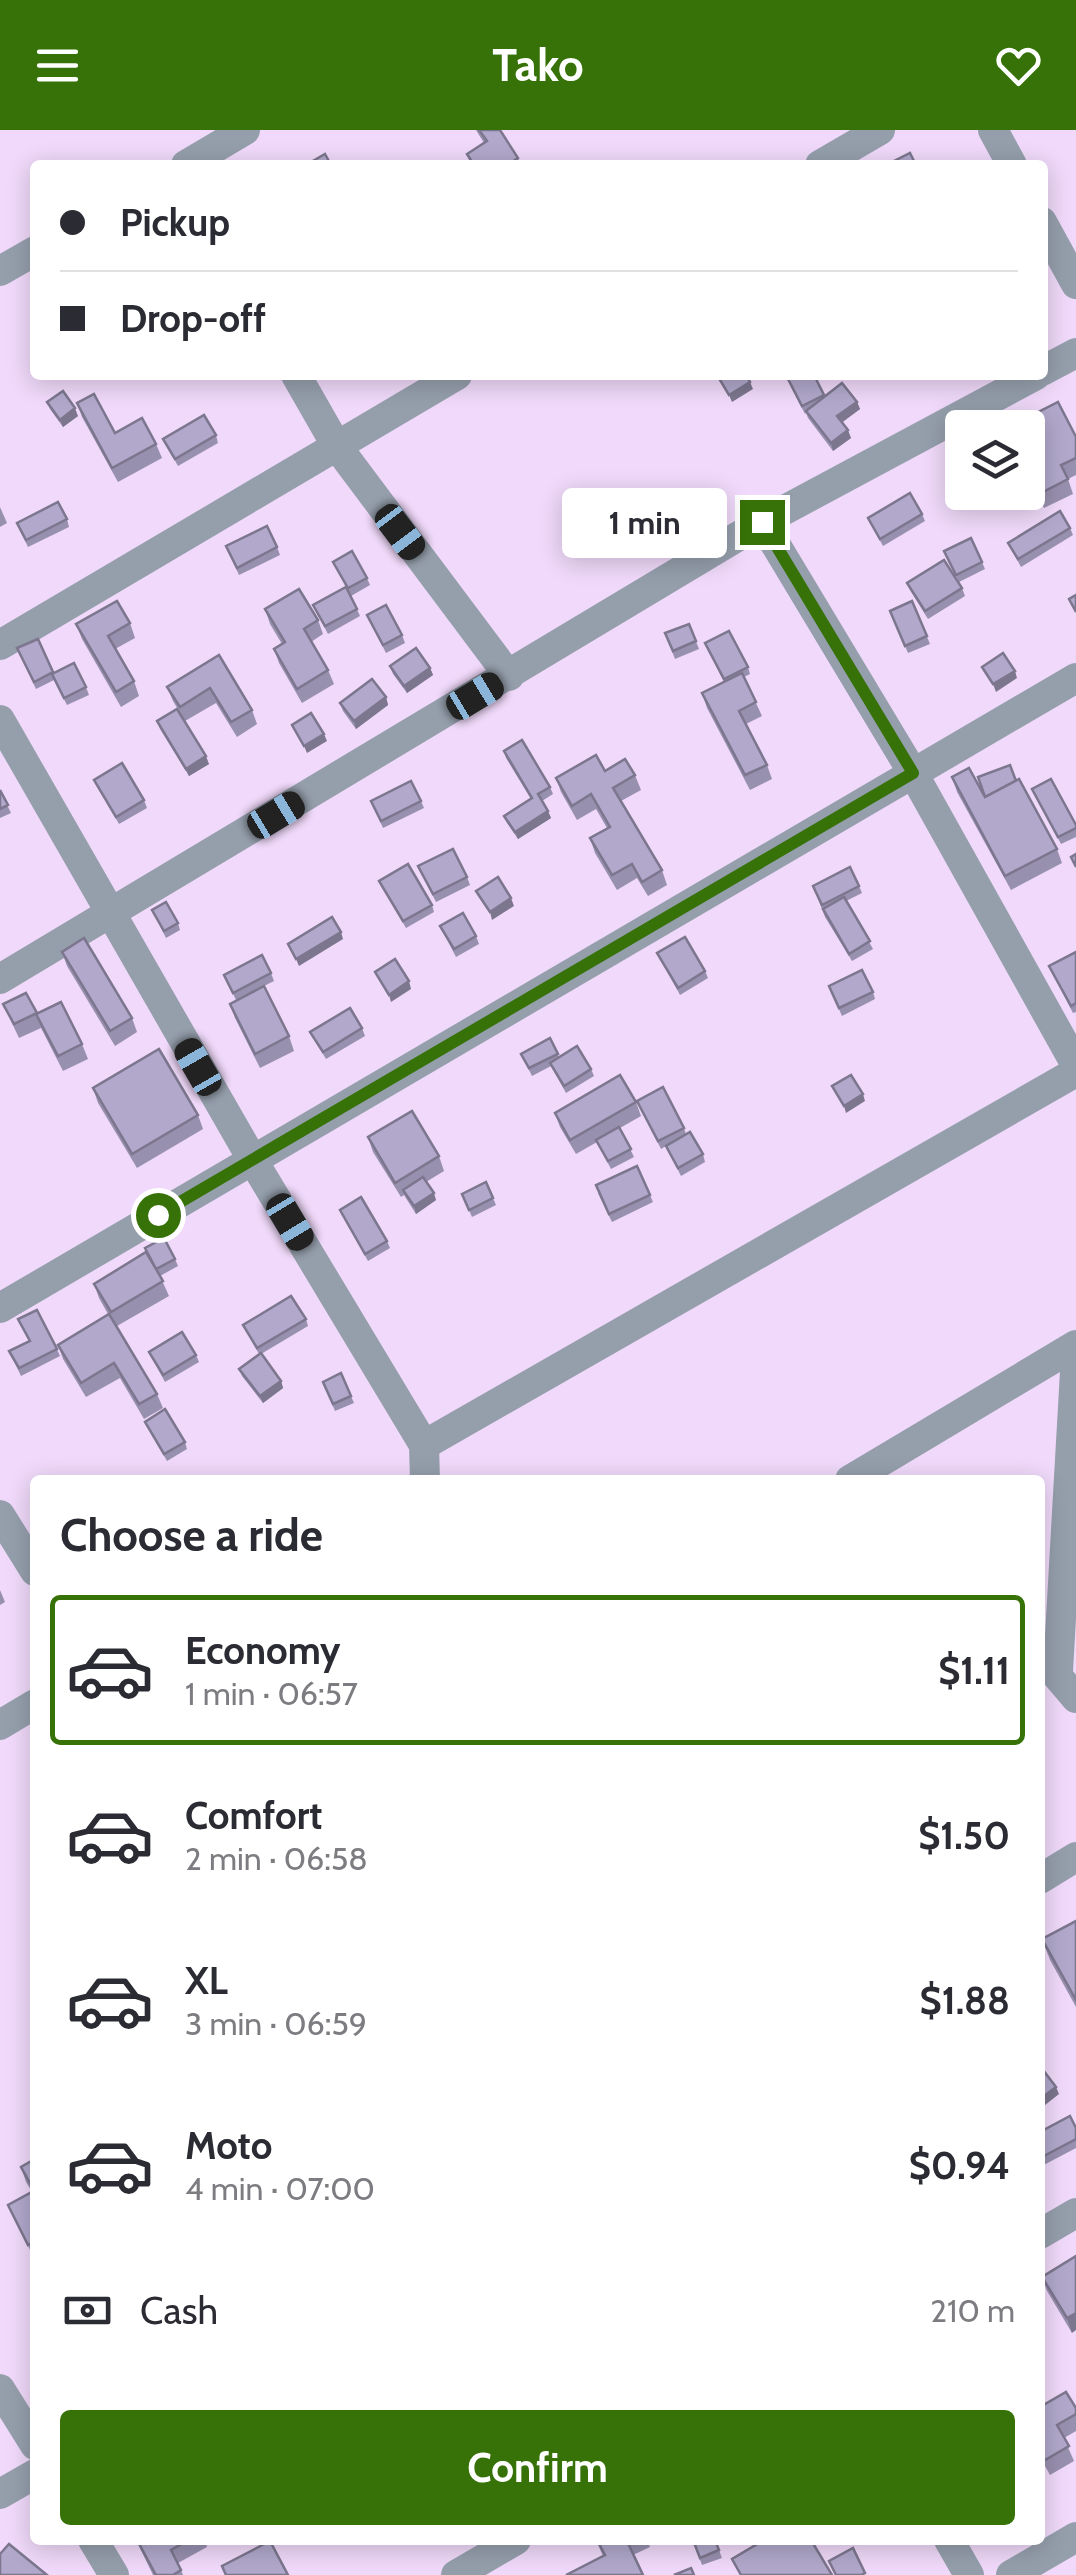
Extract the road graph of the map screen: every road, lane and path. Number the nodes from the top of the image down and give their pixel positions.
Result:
1 (245, 130) edge
2 (880, 130) edge
3 (993, 130) edge
4 (194, 160) edge
5 (829, 160) edge
6 (1009, 160) edge
7 (1048, 233) edge
8 (30, 254) edge
9 (0, 271) edge
10 (1076, 284) edge
11 (1076, 353) edge
12 (1048, 368) edge
13 (299, 380) edge
14 (448, 380) edge
15 (1027, 380) edge
16 (336, 445) junction
17 (762, 522) junction
18 (0, 645) edge
19 (509, 676) junction
20 (1076, 678) edge
21 (0, 720) edge
22 (913, 773) junction
23 (109, 914) junction
24 (0, 978) edge
25 (1076, 1069) edge
26 (252, 1159) junction
27 (0, 1308) edge
28 (1076, 1345) edge
29 (1076, 1354) edge
30 (424, 1445) junction
31 (425, 1475) edge
32 (858, 1475) edge
33 (0, 1515) edge
34 (30, 1563) edge
35 (1049, 1664) edge
36 (1076, 1698) edge
37 (30, 1707) edge
38 (0, 1725) edge
39 (1076, 1857) edge
40 (1045, 1876) edge
41 (1076, 2213) edge
42 (1045, 2231) edge
43 (0, 2389) edge
44 (30, 2437) edge
45 (30, 2477) edge
46 (0, 2494) edge
47 (1076, 2538) edge
48 (96, 2545) edge
49 (507, 2545) edge
50 (952, 2545) edge
51 (114, 2575) edge
52 (456, 2575) edge
53 (969, 2575) edge
54 (1011, 2575) edge

1 - 4 street
2 - 5 street
3 - 6 street
7 - 10 street
8 - 9 street
11 - 12 street
13 - 16 street
14 - 16 street
15 - 17 street
16 - 18 street
16 - 19 street
17 - 19 street
17 - 22 street
19 - 23 street
20 - 22 street
21 - 23 street
22 - 25 street
22 - 26 street
23 - 24 street
23 - 26 street
25 - 30 street
26 - 27 street
26 - 30 street
28 - 32 street
29 - 35 street
30 - 31 street
33 - 34 street
35 - 36 street
37 - 38 street
39 - 40 street
41 - 42 street
43 - 44 street
45 - 46 street
47 - 54 street
48 - 51 street
49 - 52 street
50 - 53 street

